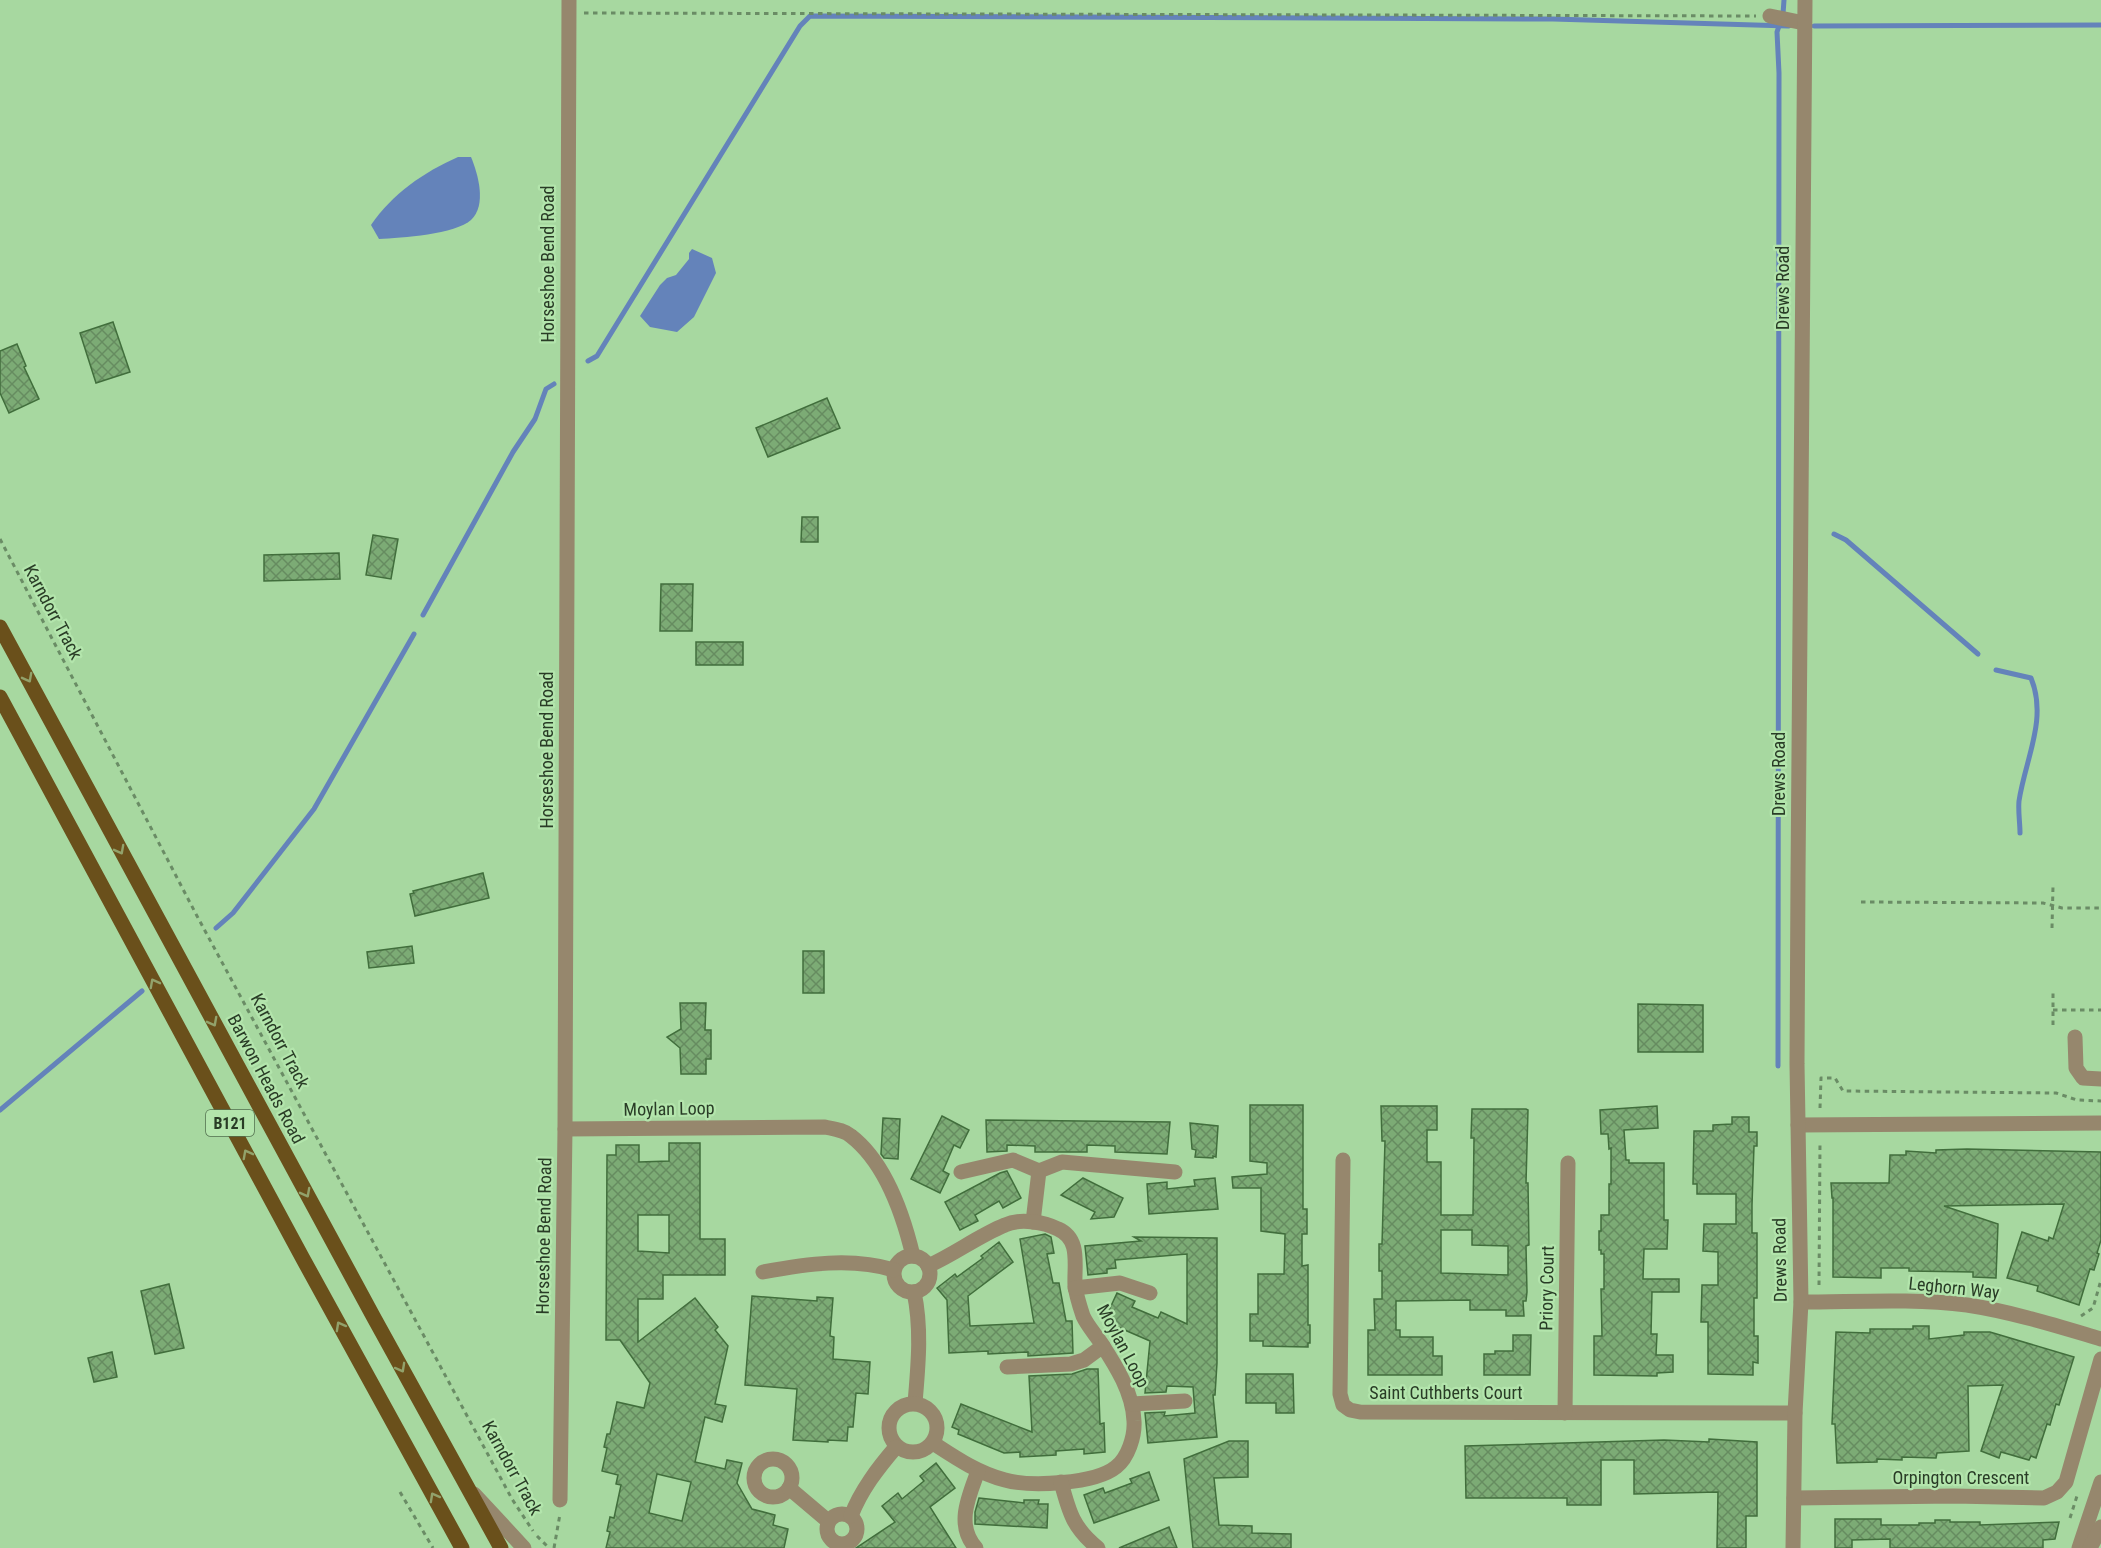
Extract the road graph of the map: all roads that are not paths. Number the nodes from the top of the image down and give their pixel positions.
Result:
1 (1805, 0) edge
2 (569, 7) edge
3 (1770, 16) road end
4 (1804, 23) dead end
5 (0, 627) edge
6 (0, 697) edge
7 (2075, 1037) dead end
8 (2101, 1079) edge
9 (2101, 1123) edge
10 (1798, 1125) junction
11 (565, 1129) junction
12 (1342, 1160) dead end
13 (1568, 1163) dead end
14 (1039, 1171) junction
15 (961, 1172) dead end
16 (1175, 1173) dead end
17 (1033, 1222) junction
18 (913, 1256) junction
19 (928, 1266) junction
20 (894, 1270) junction
21 (763, 1272) dead end
22 (1075, 1288) junction
23 (915, 1292) junction
24 (1150, 1293) dead end
25 (1801, 1302) junction
26 (2101, 1339) edge
27 (1103, 1346) junction
28 (2101, 1359) edge
29 (1007, 1366) dead end
30 (1185, 1401) dead end
31 (915, 1403) junction
32 (1132, 1404) junction
33 (1565, 1413) junction
34 (1795, 1413) junction
35 (933, 1443) junction
36 (896, 1447) junction
37 (978, 1471) junction
38 (1061, 1482) junction
39 (2101, 1482) edge
40 (466, 1486) junction
41 (789, 1488) dead end
42 (1794, 1498) junction
43 (560, 1500) road end
44 (851, 1516) junction
45 (828, 1521) junction
46 (2101, 1527) edge
47 (828, 1544) edge
48 (462, 1548) edge
49 (501, 1548) edge
50 (524, 1548) edge
51 (976, 1548) edge
52 (1098, 1548) edge
53 (1793, 1548) edge
54 (2079, 1548) edge
55 (2090, 1548) edge

1 - 10 street, Drews Road
2 - 11 street, Horseshoe Bend Road
3 - 4 street
5 -> 40 main road, Barwon Heads Road / B121
48 -> 6 main road, B121
7 - 8 street
9 - 10 street
10 - 25 street, Drews Road
11 - 18 street, Moylan Loop
11 - 43 street, Horseshoe Bend Road
12 - 33 street, Saint Cuthberts Court
13 - 33 street, Priory Court
14 - 15 street
14 - 16 street
14 - 17 street
17 - 19 street, Moylan Loop
17 - 22 street, Moylan Loop
18 - 19 street
18 - 20 street
19 - 23 street
20 - 21 street
20 - 23 street
22 - 24 street
22 - 27 street, Moylan Loop
23 - 31 street
25 - 26 street, Leghorn Way
25 - 34 street, Drews Road
27 - 29 street
27 - 32 street, Moylan Loop
28 - 42 street, Orpington Crescent
30 - 32 street
31 - 35 street
31 - 36 street
32 - 38 street, Moylan Loop
33 - 34 street, Saint Cuthberts Court
34 - 42 street, Drews Road
35 - 36 street
35 - 37 street, Moylan Loop
36 - 44 street
37 - 38 street, Moylan Loop
37 - 51 street
38 - 52 street
39 - 54 street
40 - 49 main road, Barwon Heads Road / B121
40 - 50 street
41 - 45 street
42 - 53 street, Drews Road
44 - 45 street
44 - 47 street
45 - 47 street
46 - 55 street

